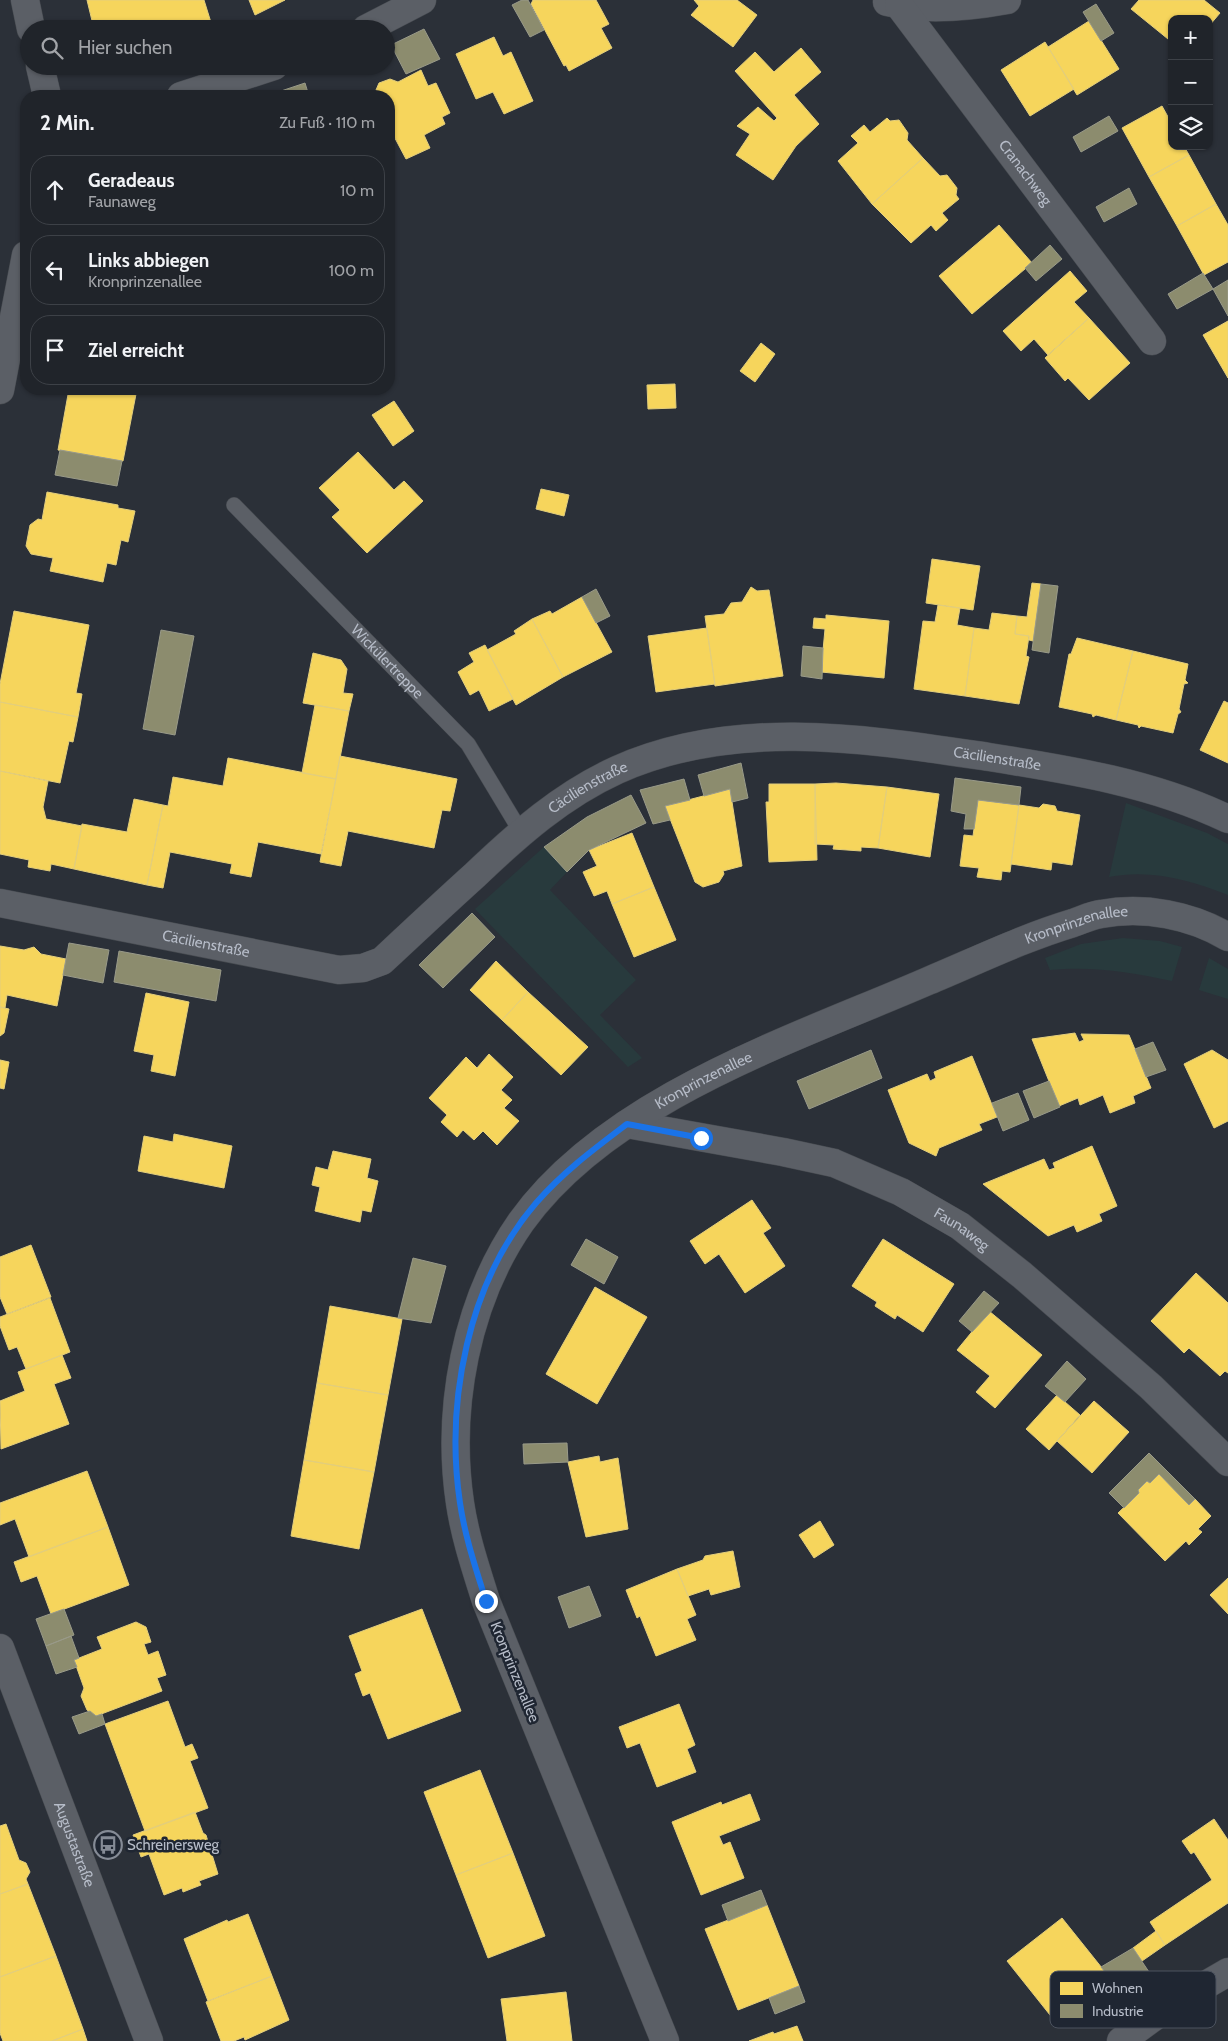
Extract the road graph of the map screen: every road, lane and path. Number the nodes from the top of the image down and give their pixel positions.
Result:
1 (25, 0) edge
2 (422, 0) edge
3 (1007, 0) edge
4 (890, 2) edge
5 (29, 20) edge
6 (383, 20) edge
7 (42, 75) edge
8 (246, 75) edge
9 (46, 90) edge
10 (200, 90) edge
11 (20, 286) edge
12 (1152, 341) dead end
13 (0, 390) edge
14 (234, 505) dead end
15 (1228, 819) edge
16 (521, 832) junction
17 (0, 903) edge
18 (1228, 937) edge
19 (627, 1124) junction
20 (1228, 1462) edge
21 (0, 1648) edge
22 (1228, 1972) edge
23 (1216, 1979) edge
24 (1139, 2028) edge
25 (149, 2041) edge
26 (665, 2041) edge
27 (1121, 2041) edge

1 - 5 street
2 - 6 street
3 - 4 street
4 - 12 street, Cranachweg
7 - 9 street
8 - 10 street
11 - 13 street
14 - 16 lane, Wickülertreppe
15 - 16 street, Cäcilienstraße
16 - 17 street, Cäcilienstraße
18 - 19 street, Kronprinzenallee
19 - 20 street, Faunaweg
19 - 26 street, Kronprinzenallee
21 - 25 street, Augustastraße
22 - 23 street
24 - 27 street

